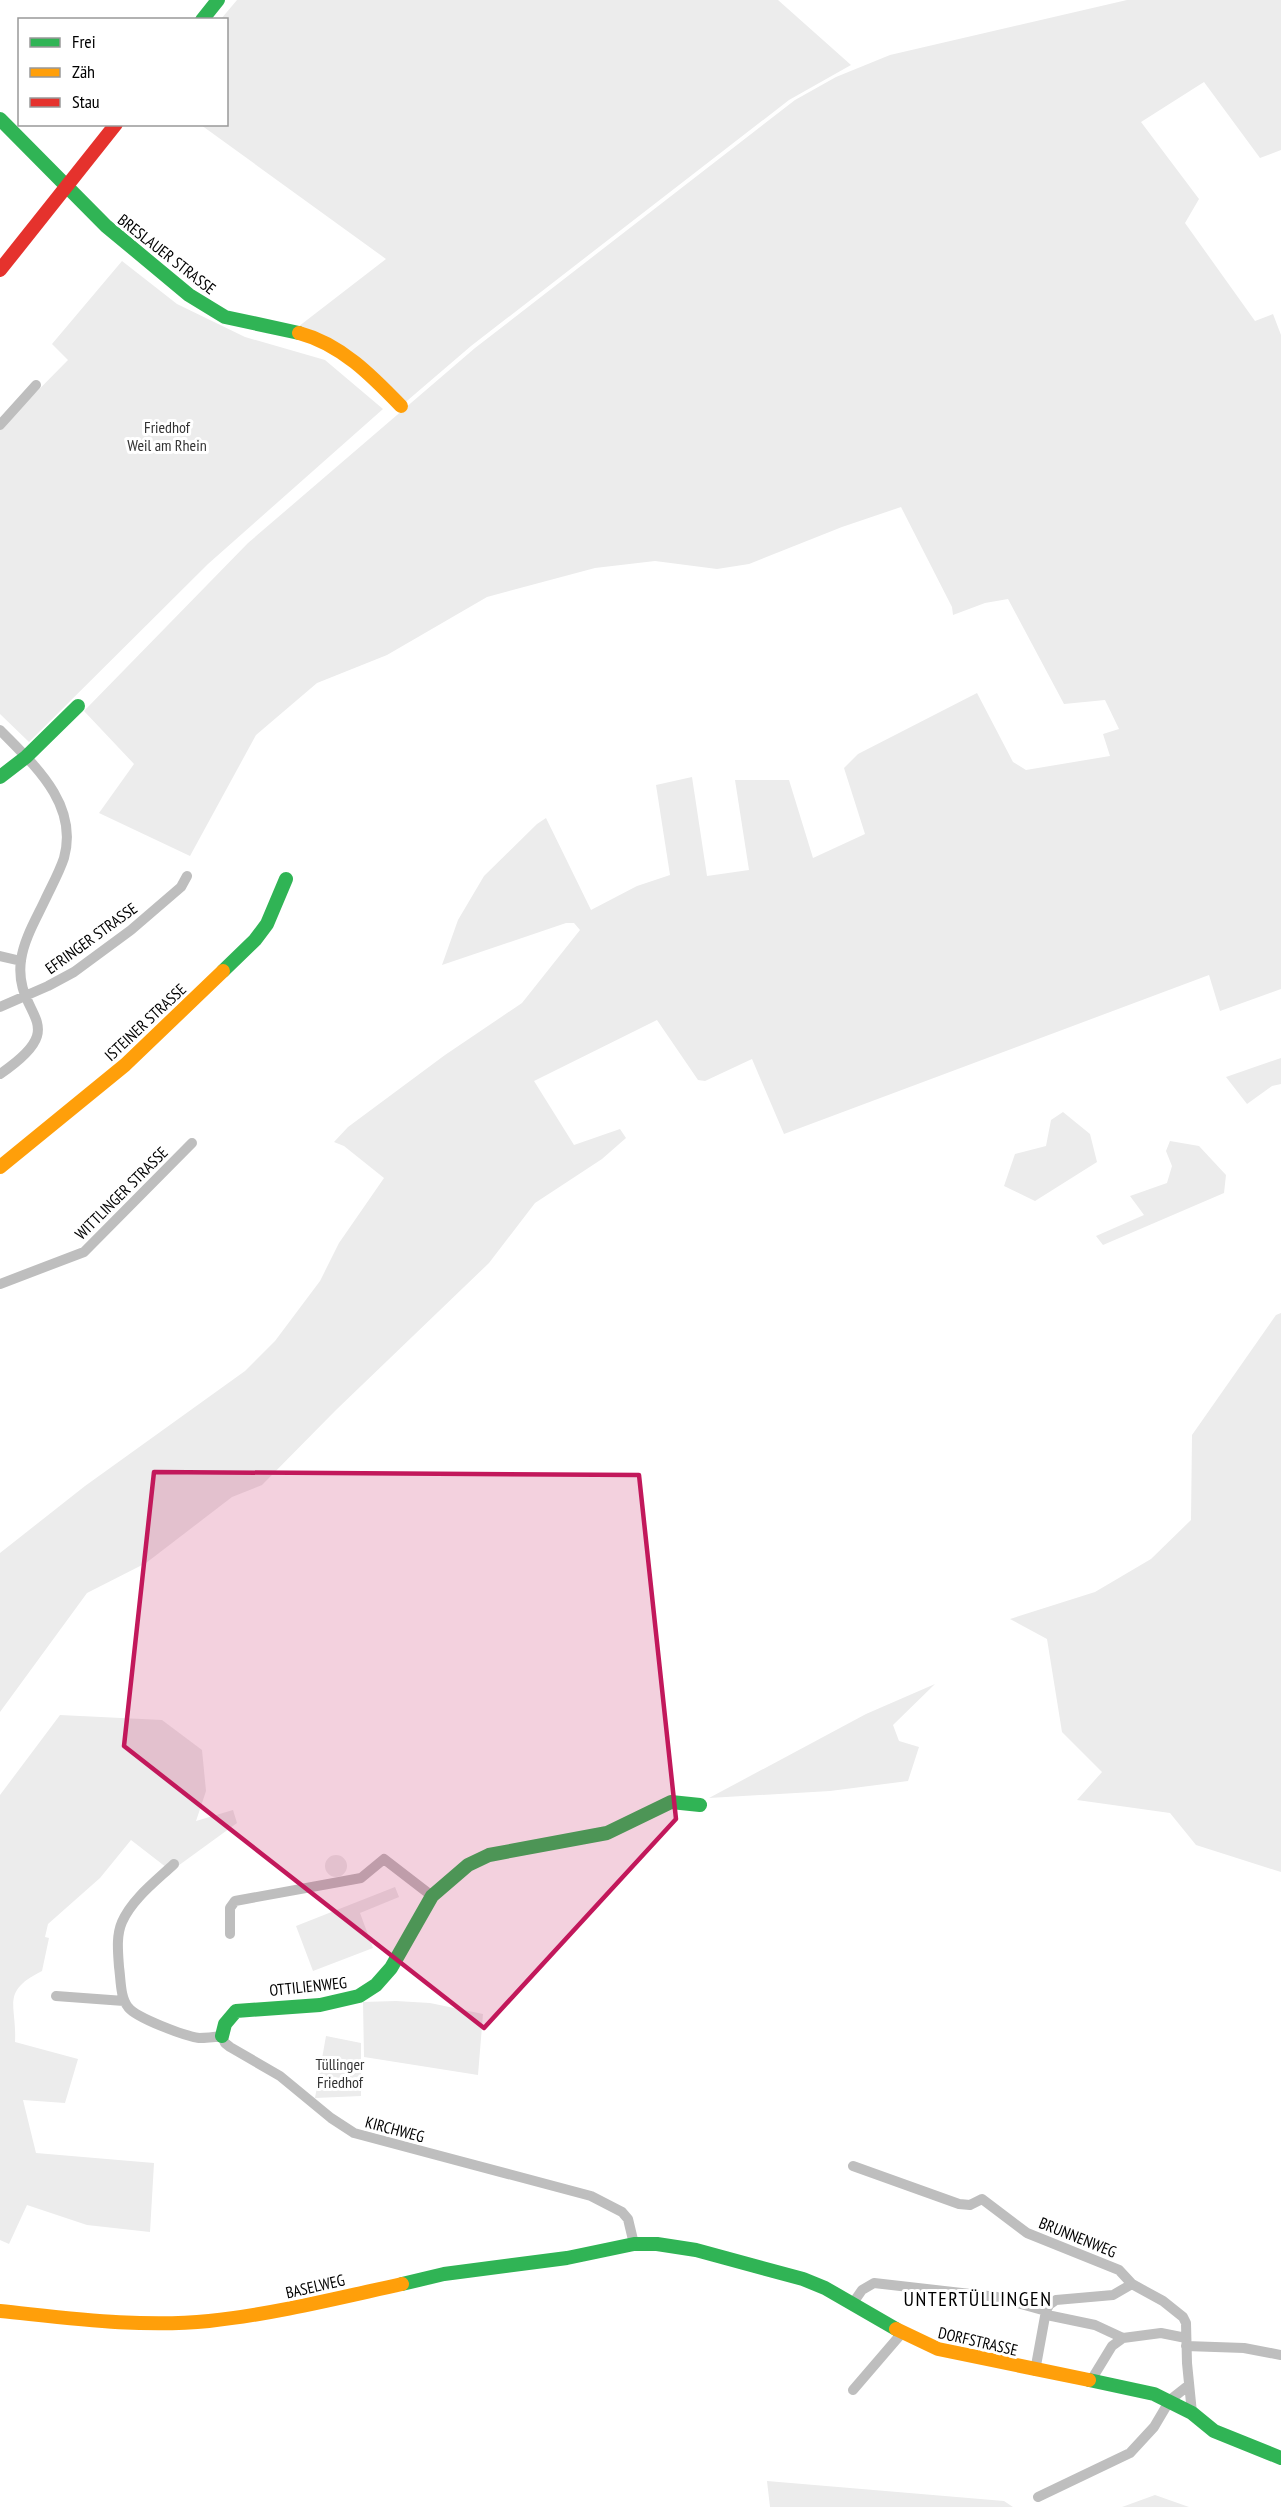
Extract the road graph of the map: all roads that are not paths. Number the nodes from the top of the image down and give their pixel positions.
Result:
1 (218, 0) edge
2 (204, 18) edge
3 (0, 119) edge
4 (114, 126) edge
5 (65, 188) junction
6 (0, 270) edge
7 (36, 385) dead end
8 (400, 406) dead end
9 (0, 425) edge
10 (78, 706) dead end
11 (0, 730) edge
12 (26, 757) junction
13 (0, 777) edge
14 (187, 876) dead end
15 (286, 879) dead end
16 (0, 956) edge
17 (21, 961) junction
18 (27, 995) junction
19 (0, 1007) edge
20 (0, 1074) edge
21 (192, 1143) dead end
22 (0, 1167) edge
23 (0, 1284) edge
24 (700, 1805) dead end
25 (174, 1864) dead end
26 (432, 1896) junction
27 (230, 1934) dead end
28 (56, 1996) dead end
29 (124, 2001) junction
30 (222, 2036) junction
31 (853, 2166) dead end
32 (634, 2244) junction
33 (1132, 2283) junction
34 (853, 2303) junction
35 (0, 2311) edge
36 (1046, 2313) junction
37 (902, 2333) junction
38 (1123, 2338) junction
39 (1186, 2342) junction
40 (1281, 2355) edge
41 (1035, 2371) junction
42 (1090, 2382) junction
43 (1189, 2385) junction
44 (853, 2390) dead end
45 (1170, 2400) junction
46 (1192, 2413) junction
47 (1281, 2458) edge
48 (1038, 2498) dead end

1 - 2 street
3 - 5 street, BRESLAUER STRASSE
4 - 5 street
5 - 6 street
5 - 8 street, BRESLAUER STRASSE
7 - 9 street
10 - 12 street
11 - 12 street
12 - 13 street
12 - 17 street
14 - 18 street, EFRINGER STRASSE
15 - 22 street, ISTEINER STRASSE
16 - 17 street
17 - 18 street
18 - 19 street, EFRINGER STRASSE
18 - 20 street
21 - 23 street, WITTLINGER STRASSE
24 - 26 street
25 - 29 street
26 - 27 street
26 - 30 street, OTTILIENWEG
28 - 29 street
29 - 30 street
30 - 32 street, KIRCHWEG
31 - 33 street, BRUNNENWEG
32 - 34 street, DORFSTRASSE
32 - 35 street, BASELWEG
33 - 36 street
33 - 39 street, BRUNNENWEG
34 - 36 street
34 - 37 street, DORFSTRASSE
36 - 38 street
36 - 41 street
37 - 41 street, DORFSTRASSE
37 - 44 street
38 - 39 street
38 - 42 street
39 - 40 street
39 - 43 street, BRUNNENWEG
41 - 42 street, DORFSTRASSE
42 - 45 street, DORFSTRASSE
43 - 45 street
43 - 46 street, BRUNNENWEG
45 - 46 street, DORFSTRASSE
45 - 48 street
46 - 47 street, DORFSTRASSE

